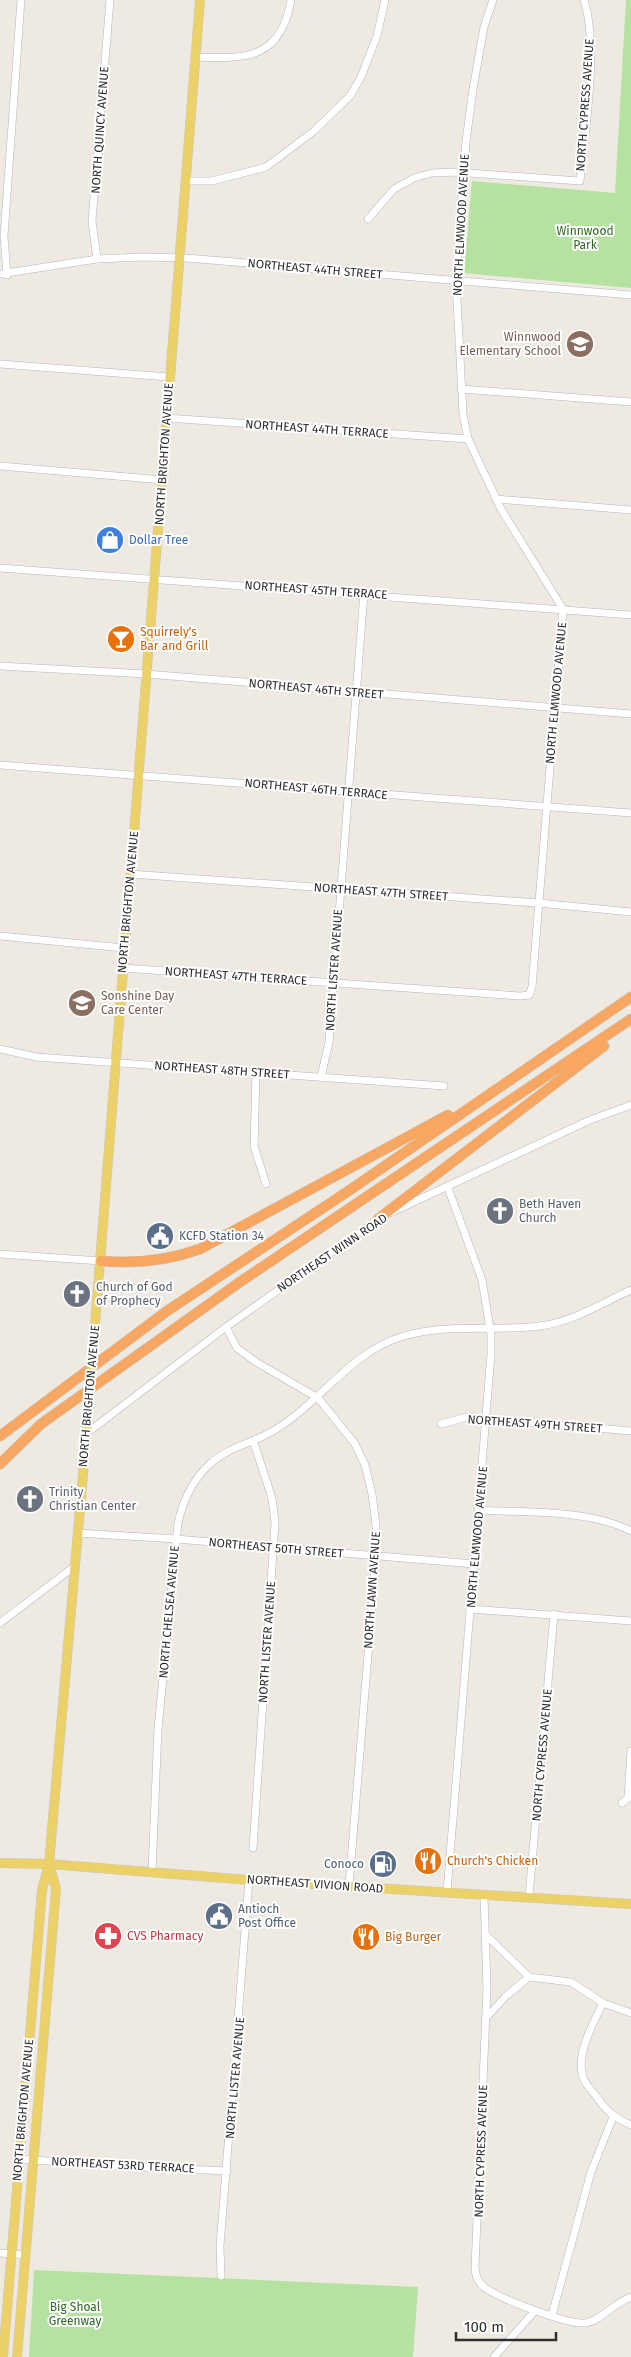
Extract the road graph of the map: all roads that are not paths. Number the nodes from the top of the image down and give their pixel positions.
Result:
1 (21, 0) edge
2 (110, 0) edge
3 (200, 0) edge
4 (291, 0) edge
5 (385, 0) edge
6 (493, 0) edge
7 (584, 0) edge
8 (195, 56) junction
9 (464, 174) junction
10 (184, 181) junction
11 (368, 219) dead end
12 (178, 258) junction
13 (97, 259) junction
14 (3, 274) edge
15 (456, 281) junction
16 (631, 295) edge
17 (0, 364) edge
18 (169, 377) junction
19 (461, 389) junction
20 (631, 402) edge
21 (166, 418) junction
22 (468, 439) junction
23 (0, 466) edge
24 (163, 480) junction
25 (496, 499) junction
26 (631, 510) edge
27 (0, 568) edge
28 (154, 578) junction
29 (364, 593) junction
30 (563, 609) junction
31 (631, 615) edge
32 (0, 666) edge
33 (146, 674) junction
34 (356, 693) junction
35 (554, 708) junction
36 (631, 714) edge
37 (0, 765) edge
38 (138, 775) junction
39 (349, 791) junction
40 (546, 806) junction
41 (631, 813) edge
42 (130, 874) junction
43 (340, 889) junction
44 (538, 903) junction
45 (631, 912) edge
46 (0, 936) edge
47 (124, 948) junction
48 (123, 968) junction
49 (333, 983) junction
50 (529, 995) joint
51 (631, 997) edge
52 (628, 1021) edge
53 (0, 1050) edge
54 (115, 1063) junction
55 (256, 1073) junction
56 (321, 1077) junction
57 (444, 1086) dead end
58 (489, 1094) junction
59 (631, 1105) edge
60 (266, 1184) dead end
61 (448, 1188) junction
62 (378, 1218) junction
63 (0, 1254) edge
64 (101, 1261) junction
65 (631, 1290) edge
66 (226, 1327) junction
67 (490, 1329) junction
68 (318, 1398) junction
69 (486, 1420) junction
70 (441, 1424) dead end
71 (631, 1431) edge
72 (87, 1433) junction
73 (0, 1436) edge
74 (253, 1440) junction
75 (0, 1464) edge
76 (479, 1510) junction
77 (631, 1531) edge
78 (77, 1533) junction
79 (176, 1539) junction
80 (274, 1548) junction
81 (376, 1557) junction
82 (474, 1564) junction
83 (75, 1566) junction
84 (470, 1609) junction
85 (554, 1614) junction
86 (631, 1620) edge
87 (0, 1623) edge
88 (631, 1751) edge
89 (630, 1799) edge
90 (622, 1804) dead end
91 (253, 1848) dead end
92 (0, 1863) edge
93 (49, 1864) junction
94 (152, 1872) junction
95 (249, 1880) junction
96 (349, 1886) junction
97 (447, 1892) junction
98 (484, 1895) junction
99 (530, 1896) junction
100 (631, 1904) edge
101 (486, 1934) junction
102 (529, 1977) junction
103 (603, 2003) junction
104 (631, 2013) edge
105 (486, 2018) junction
106 (613, 2117) junction
107 (631, 2125) edge
108 (19, 2159) junction
109 (32, 2160) junction
110 (227, 2170) junction
111 (0, 2253) edge
112 (11, 2254) junction
113 (25, 2255) junction
114 (221, 2276) dead end
115 (631, 2297) edge
116 (534, 2312) junction
117 (552, 2315) junction
118 (3, 2357) edge
119 (18, 2357) edge
120 (494, 2357) edge

1 - 14 street
2 - 13 street, NORTH QUINCY AVENUE
3 - 8 main road, NORTH BRIGHTON AVENUE
4 - 8 street
5 - 10 street
6 - 9 street, NORTH ELMWOOD AVENUE
7 - 9 street, NORTH CYPRESS AVENUE
8 - 10 main road, NORTH BRIGHTON AVENUE
9 - 11 street
9 - 15 street, NORTH ELMWOOD AVENUE
10 - 12 main road, NORTH BRIGHTON AVENUE
12 - 13 street, NORTHEAST 44TH STREET
12 - 15 street, NORTHEAST 44TH STREET
12 - 18 main road, NORTH BRIGHTON AVENUE
13 - 14 street, NORTHEAST 44TH STREET
15 - 16 street, NORTHEAST 44TH STREET
15 - 19 street, NORTH ELMWOOD AVENUE
17 - 18 street
18 - 21 main road, NORTH BRIGHTON AVENUE
19 - 20 street
19 - 22 street, NORTH ELMWOOD AVENUE
21 - 22 street, NORTHEAST 44TH TERRACE
21 - 24 main road, NORTH BRIGHTON AVENUE
22 - 25 street, NORTH ELMWOOD AVENUE
23 - 24 street
24 - 28 main road, NORTH BRIGHTON AVENUE
25 - 26 street
25 - 30 street, NORTH ELMWOOD AVENUE
27 - 28 street, NORTHEAST 45TH TERRACE
28 - 29 street, NORTHEAST 45TH TERRACE
28 - 33 main road, NORTH BRIGHTON AVENUE
29 - 30 street, NORTHEAST 45TH TERRACE
29 - 34 street, NORTH LISTER AVENUE
30 - 31 street, NORTHEAST 45TH TERRACE
30 - 35 street, NORTH ELMWOOD AVENUE
32 - 33 street, NORTHEAST 46TH STREET
33 - 34 street, NORTHEAST 46TH STREET
33 - 38 main road, NORTH BRIGHTON AVENUE
34 - 35 street, NORTHEAST 46TH STREET
34 - 39 street, NORTH LISTER AVENUE
35 - 36 street, NORTHEAST 46TH STREET
35 - 40 street, NORTH ELMWOOD AVENUE
37 - 38 street, NORTHEAST 46TH TERRACE
38 - 39 street, NORTHEAST 46TH TERRACE
38 - 42 main road, NORTH BRIGHTON AVENUE
39 - 40 street, NORTHEAST 46TH TERRACE
39 - 43 street, NORTH LISTER AVENUE
40 - 41 street, NORTHEAST 46TH TERRACE
40 - 44 street, NORTH ELMWOOD AVENUE
42 - 43 street, NORTHEAST 47TH STREET
42 - 47 main road, NORTH BRIGHTON AVENUE
43 - 44 street, NORTHEAST 47TH STREET
43 - 49 street, NORTH LISTER AVENUE
44 - 45 street, NORTHEAST 47TH STREET
44 - 50 street, NORTH ELMWOOD AVENUE
46 - 47 street
47 - 48 main road, NORTH BRIGHTON AVENUE
48 - 49 street, NORTHEAST 47TH TERRACE
48 - 54 main road, NORTH BRIGHTON AVENUE
49 - 50 street, NORTHEAST 47TH TERRACE
49 - 56 street, NORTH LISTER AVENUE
51 - 58 highway
52 - 62 highway
52 - 75 highway
53 - 54 street, NORTHEAST 48TH STREET
54 - 55 street, NORTHEAST 48TH STREET
54 - 64 main road, NORTH BRIGHTON AVENUE
55 - 56 street, NORTHEAST 48TH STREET
55 - 60 street
56 - 57 street, NORTHEAST 48TH STREET
58 - 64 highway
58 - 73 highway
59 - 61 street, NORTHEAST WINN ROAD
61 - 62 street, NORTHEAST WINN ROAD
61 - 67 street, NORTH ELMWOOD AVENUE
62 - 66 street, NORTHEAST WINN ROAD
63 - 64 street
64 - 72 main road, NORTH BRIGHTON AVENUE, bridge
65 - 67 street, NORTH CHELSEA AVENUE
66 - 68 street, NORTH LAWN AVENUE
66 - 72 street, NORTHEAST WINN ROAD
67 - 68 street, NORTH CHELSEA AVENUE
67 - 69 street, NORTH ELMWOOD AVENUE
68 - 74 street, NORTH CHELSEA AVENUE
68 - 81 street, NORTH LAWN AVENUE
69 - 70 street, NORTHEAST 49TH STREET
69 - 71 street, NORTHEAST 49TH STREET
69 - 76 street, NORTH ELMWOOD AVENUE
72 - 78 main road, NORTH BRIGHTON AVENUE
74 - 79 street, NORTH CHELSEA AVENUE
74 - 80 street, NORTH LISTER AVENUE
76 - 77 street
76 - 82 street, NORTH ELMWOOD AVENUE
78 - 79 street, NORTHEAST 50TH STREET
78 - 83 main road, NORTH BRIGHTON AVENUE
79 - 80 street, NORTHEAST 50TH STREET
79 - 94 street, NORTH CHELSEA AVENUE
80 - 81 street, NORTHEAST 50TH STREET
80 - 91 street, NORTH LISTER AVENUE
81 - 82 street, NORTHEAST 50TH STREET
81 - 96 street, NORTH LAWN AVENUE
82 - 84 street, NORTH ELMWOOD AVENUE
83 - 87 street
83 - 93 main road, NORTH BRIGHTON AVENUE
84 - 85 street
84 - 97 street, NORTH ELMWOOD AVENUE
85 - 86 street
85 - 99 street, NORTH CYPRESS AVENUE
88 - 89 street
89 - 90 street
92 - 93 main road, NORTHEAST VIVION ROAD
93 - 94 main road, NORTHEAST VIVION ROAD
93 - 108 main road, NORTH BRIGHTON AVENUE
93 - 109 main road, NORTH BRIGHTON AVENUE
94 - 95 main road, NORTHEAST VIVION ROAD
95 - 96 main road, NORTHEAST VIVION ROAD
95 - 110 street, NORTH LISTER AVENUE
96 - 97 main road, NORTHEAST VIVION ROAD
97 - 98 main road, NORTHEAST VIVION ROAD
98 - 99 main road, NORTHEAST VIVION ROAD
98 - 101 street, NORTH CYPRESS AVENUE
99 - 100 main road, NORTHEAST VIVION ROAD
101 - 102 street
101 - 105 street, NORTH CYPRESS AVENUE
102 - 103 street
102 - 105 street
103 - 104 street
103 - 106 street
105 - 116 street, NORTH CYPRESS AVENUE
106 - 107 street
106 - 117 street
108 - 109 street, NORTHEAST 53RD TERRACE
108 - 112 main road, NORTH BRIGHTON AVENUE
109 - 110 street, NORTHEAST 53RD TERRACE
109 - 113 main road, NORTH BRIGHTON AVENUE
110 - 114 street, NORTH LISTER AVENUE
111 - 112 street
112 - 113 street
112 - 118 main road, NORTH BRIGHTON AVENUE
113 - 119 main road, NORTH BRIGHTON AVENUE
115 - 117 street, NORTH CYPRESS AVENUE
116 - 117 street, NORTH CYPRESS AVENUE
116 - 120 street

